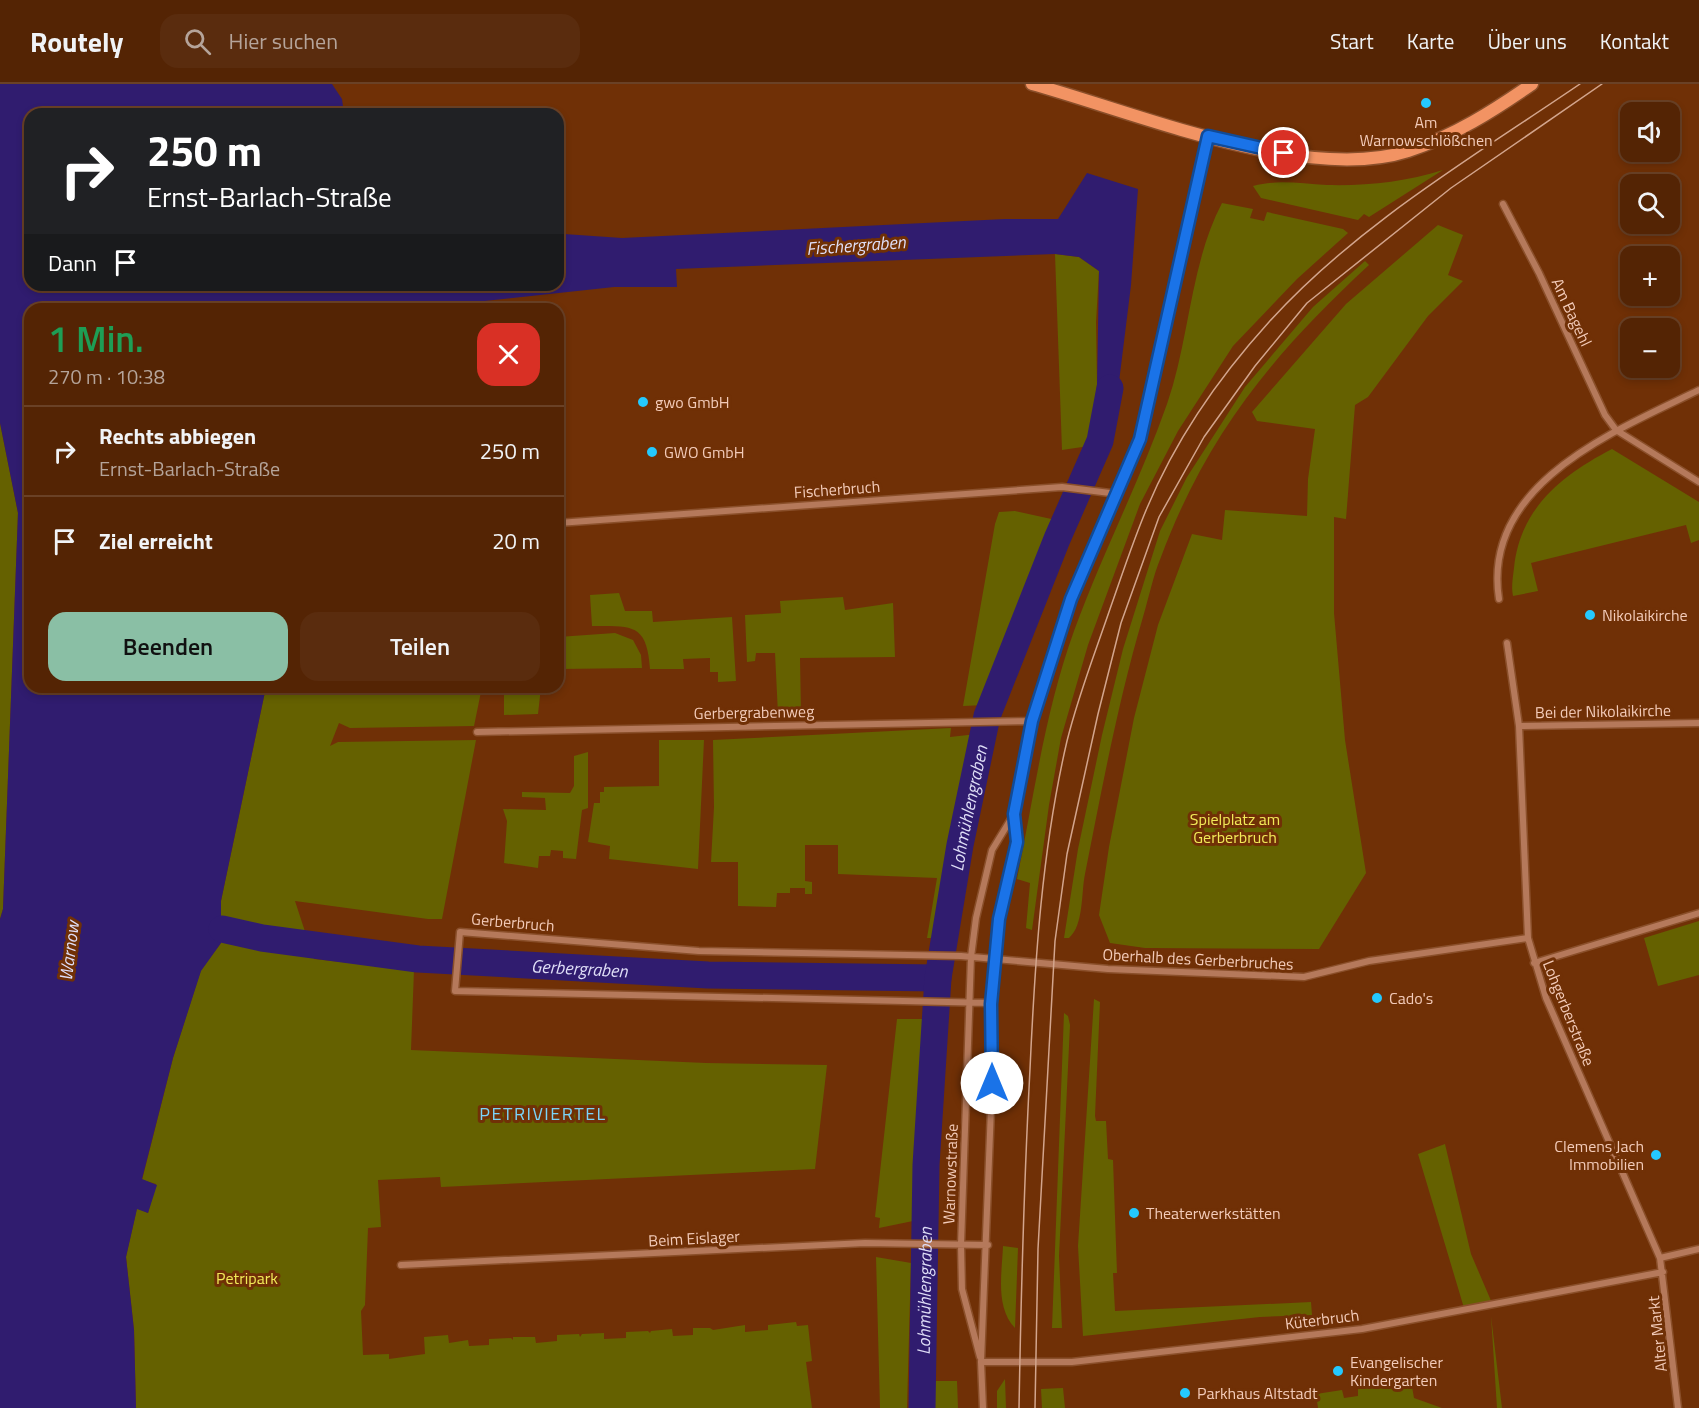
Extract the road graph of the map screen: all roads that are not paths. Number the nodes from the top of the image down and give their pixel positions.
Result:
1 (1032, 84) edge
2 (1532, 84) edge
3 (1208, 136) junction
4 (1503, 204) dead end
5 (1699, 390) edge
6 (1617, 430) junction
7 (1699, 482) edge
8 (1118, 494) junction
9 (564, 523) edge
10 (1499, 599) dead end
11 (1507, 643) dead end
12 (1032, 721) junction
13 (1699, 723) edge
14 (1518, 726) junction
15 (477, 732) dead end
16 (1014, 814) junction
17 (1699, 913) edge
18 (1528, 938) junction
19 (971, 957) junction
20 (995, 958) junction
21 (1534, 963) junction
22 (969, 1003) junction
23 (991, 1004) junction
24 (961, 1245) junction
25 (988, 1245) junction
26 (1699, 1249) edge
27 (1660, 1258) junction
28 (401, 1265) dead end
29 (1663, 1272) junction
30 (981, 1362) junction
31 (983, 1408) edge
32 (1678, 1408) edge

1 - 3 main road
2 - 3 main road
3 - 8 street, Warnowstraße
4 - 6 street, Am Bagehl
5 - 6 street
6 - 7 street
6 - 10 street
8 - 9 street, Fischerbruch
8 - 12 street, Warnowstraße
11 - 14 street, Bei der Nikolaikirche
12 - 15 street, Gerbergrabenweg
12 - 16 street, Warnowstraße
13 - 14 street, Bei der Nikolaikirche
14 - 18 street, Lohgerberstraße
16 - 19 street, Warnowstraße
16 - 20 street, Warnowstraße
17 - 21 street
18 - 20 street, Oberhalb des Gerberbruches
18 - 21 street, Lohgerberstraße
19 - 20 street, Oberhalb des Gerberbruches
19 - 22 street, Warnowstraße
19 - 22 street, Gerberbruch
20 - 23 street, Warnowstraße
21 - 27 street, Lohgerberstraße
22 - 23 street, Gerberbruch
22 - 24 street, Warnowstraße
23 - 25 street, Warnowstraße
24 - 25 street, Beim Eislager
24 - 28 street, Beim Eislager
24 - 30 street, Warnowstraße
25 - 30 street, Warnowstraße
26 - 27 street
27 - 29 street, Alter Markt
29 - 30 street, Küterbruch
29 - 32 street, Alter Markt
30 - 31 street, Warnowstraße

